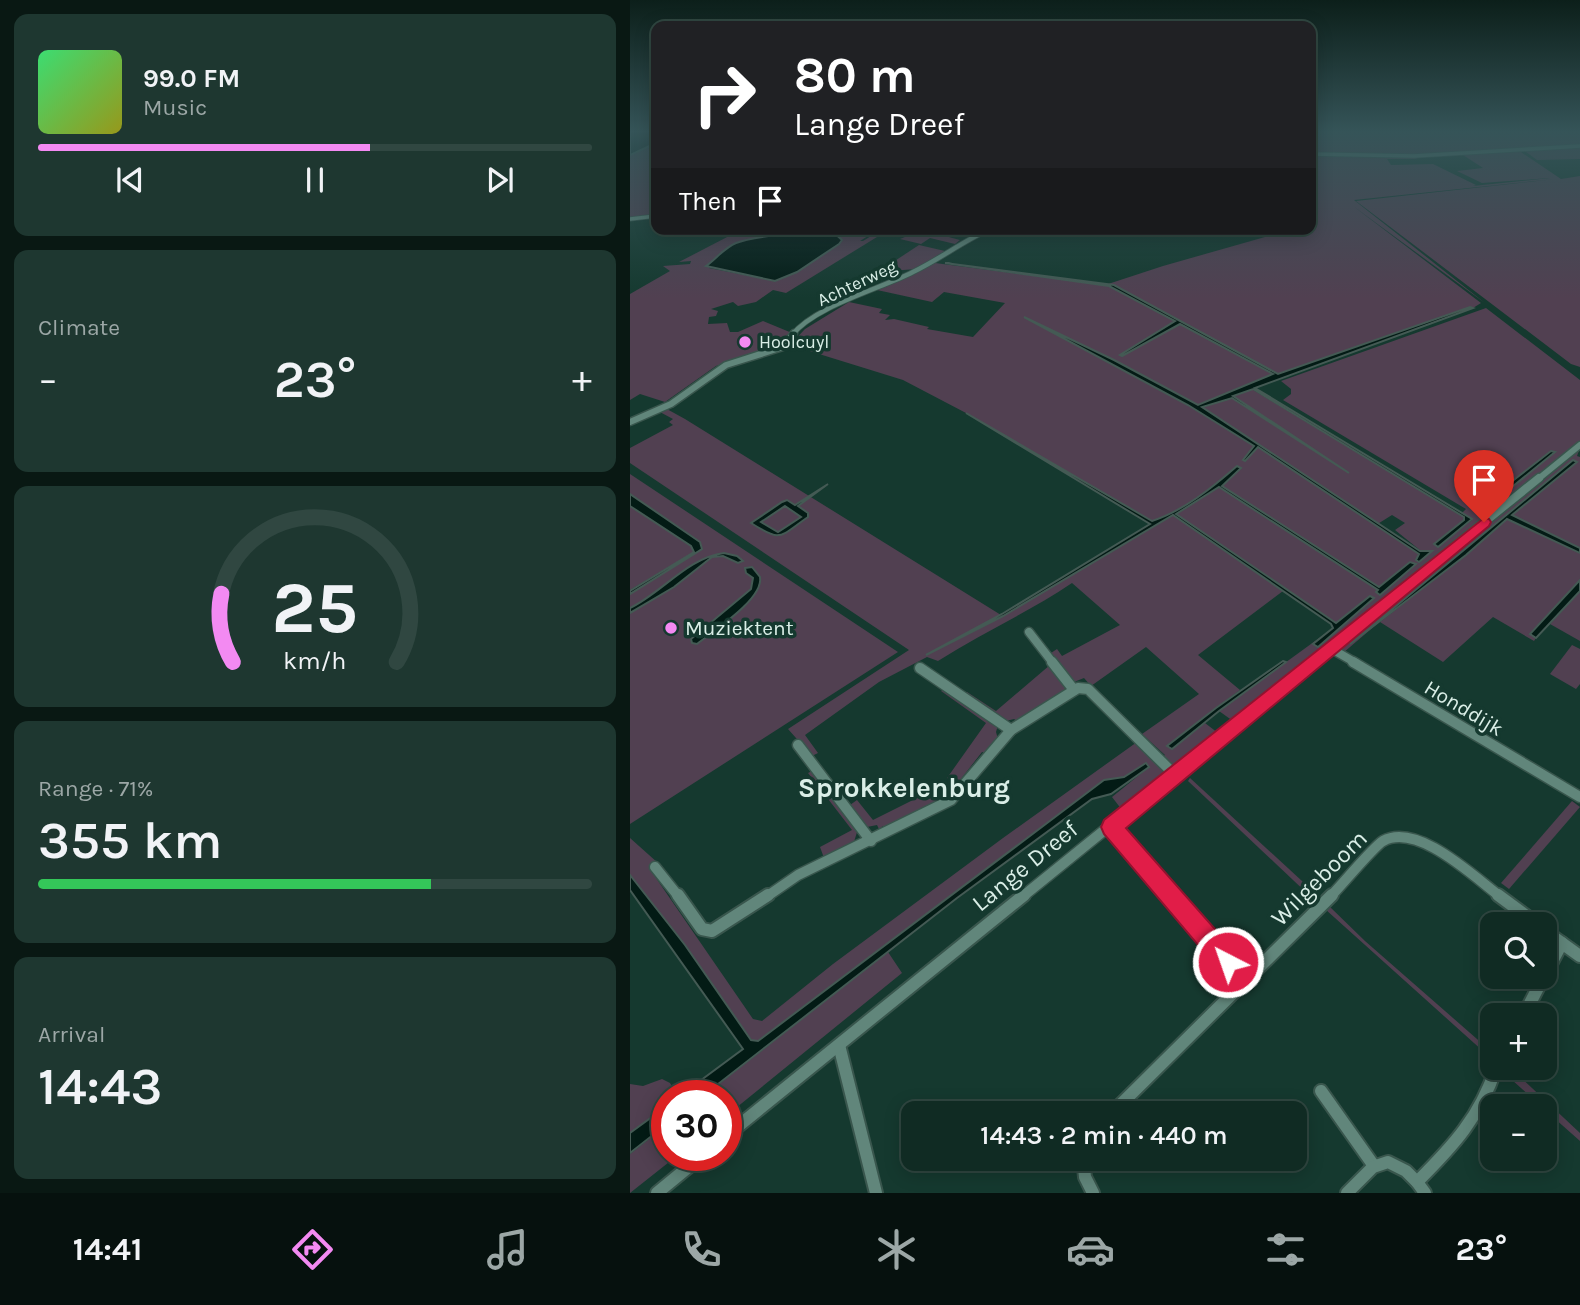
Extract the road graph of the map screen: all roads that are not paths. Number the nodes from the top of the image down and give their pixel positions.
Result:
1 (651, 217) edge
2 (630, 219) edge
3 (977, 235) edge
4 (630, 422) edge
5 (1580, 445) edge
6 (1029, 632) dead end
7 (1331, 648) junction
8 (920, 668) dead end
9 (1074, 691) junction
10 (1011, 730) junction
11 (798, 745) dead end
12 (1175, 775) junction
13 (1580, 797) edge
14 (1111, 827) junction
15 (871, 841) junction
16 (655, 867) dead end
17 (1520, 912) edge
18 (1557, 939) edge
19 (1562, 943) junction
20 (1557, 953) edge
21 (1580, 956) edge
22 (1245, 982) junction
23 (839, 1045) junction
24 (1492, 1080) edge
25 (1321, 1091) dead end
26 (1124, 1101) edge
27 (742, 1123) edge
28 (1374, 1166) junction
29 (684, 1171) edge
30 (1084, 1171) edge
31 (1421, 1187) edge
32 (657, 1193) edge
33 (876, 1193) edge
34 (1093, 1193) edge
35 (1347, 1193) edge

1 - 2 street
3 - 4 street, Achterweg
5 - 7 street, Lange Dreef
6 - 9 street
7 - 12 street, Lange Dreef
7 - 13 street, Honddijk
8 - 10 street
9 - 10 street
9 - 12 street
10 - 15 street
11 - 15 street
12 - 14 street, Lange Dreef
14 - 22 street
14 - 23 street, Lange Dreef
15 - 16 street
17 - 22 street, Wilgeboom
18 - 19 street
19 - 20 street
19 - 21 street
22 - 26 street, Wilgeboom
23 - 27 street, Lange Dreef
23 - 33 street
24 - 31 street
25 - 28 street
28 - 31 street
28 - 35 street
29 - 32 street
30 - 34 street

